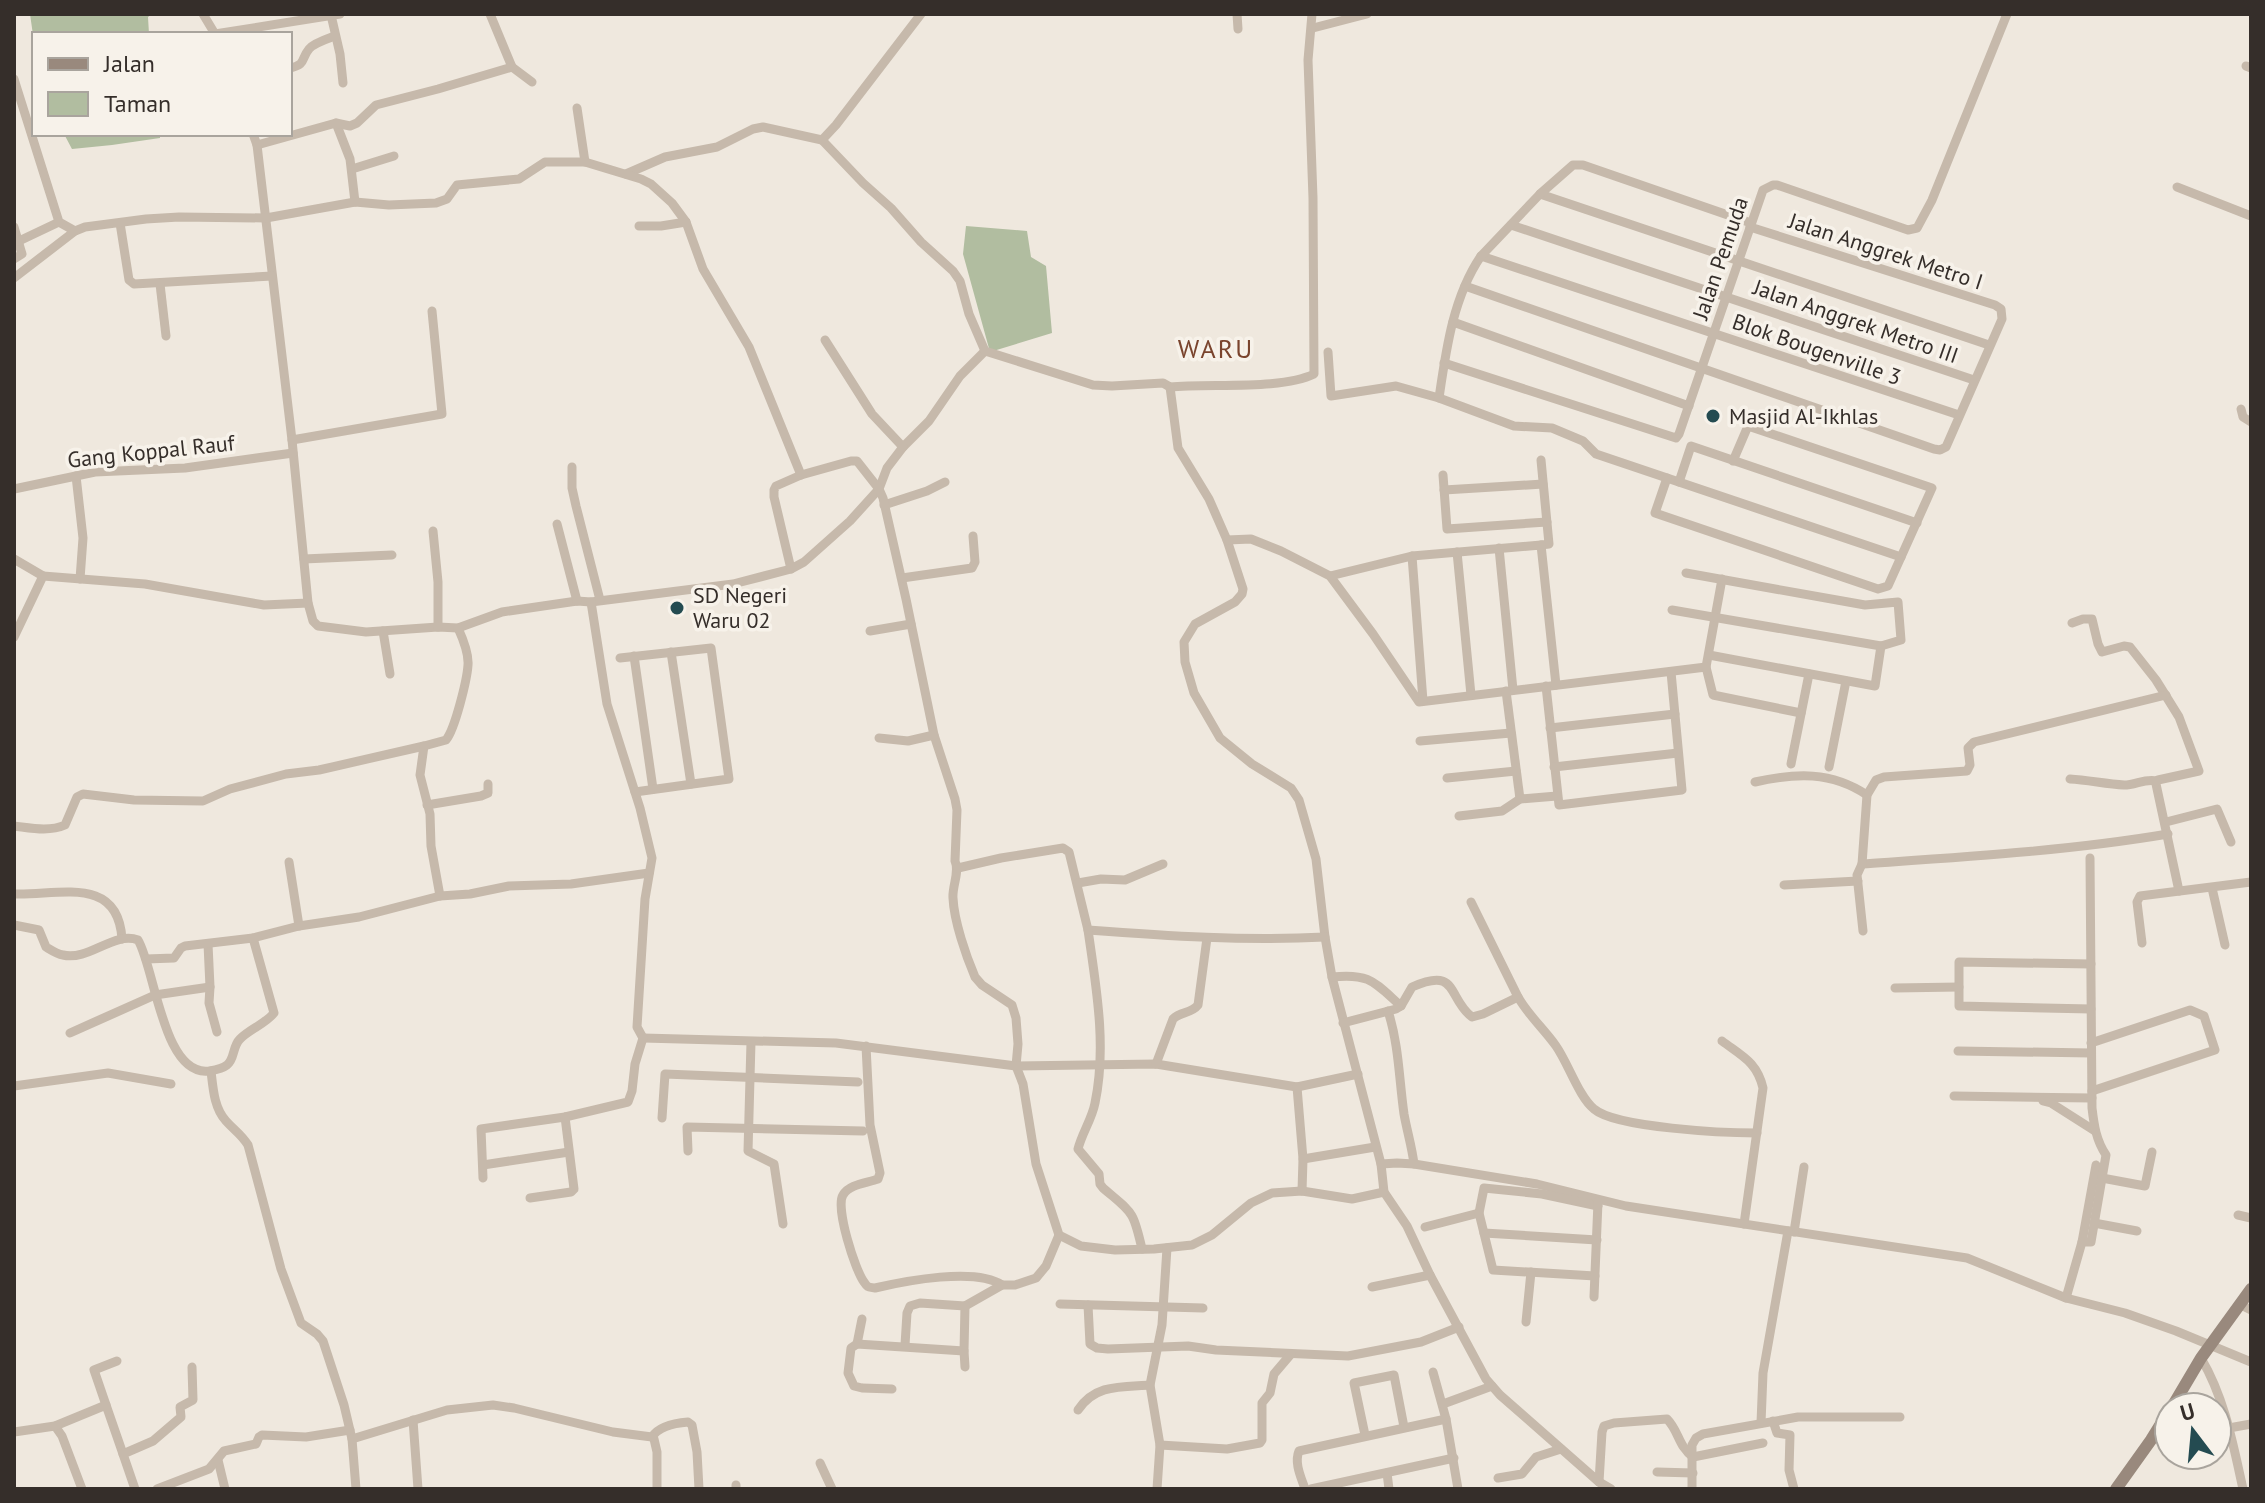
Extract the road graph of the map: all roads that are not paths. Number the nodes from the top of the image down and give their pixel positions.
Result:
1 (203, 14) edge
2 (340, 14) edge
3 (490, 14) edge
4 (921, 14) edge
5 (1237, 14) edge
6 (1312, 14) edge
7 (1367, 14) edge
8 (2007, 14) edge
9 (331, 15) edge
10 (1313, 28) junction
11 (1238, 29) dead end
12 (214, 32) edge
13 (227, 32) edge
14 (335, 36) junction
15 (512, 67) junction
16 (292, 68) edge
17 (14, 79) edge
18 (532, 82) dead end
19 (343, 83) dead end
20 (577, 108) dead end
21 (336, 123) junction
22 (292, 135) edge
23 (254, 136) edge
24 (289, 136) edge
25 (822, 140) junction
26 (257, 145) junction
27 (394, 156) dead end
28 (585, 162) junction
29 (352, 169) junction
30 (626, 174) junction
31 (2177, 187) dead end
32 (1540, 194) junction
33 (355, 202) junction
34 (2251, 216) edge
35 (266, 218) junction
36 (59, 222) junction
37 (686, 222) junction
38 (120, 223) junction
39 (1511, 225) junction
40 (1751, 225) junction
41 (639, 226) dead end
42 (14, 227) edge
43 (75, 231) junction
44 (19, 241) junction
45 (1481, 256) junction
46 (14, 259) edge
47 (1738, 261) junction
48 (272, 276) junction
49 (14, 278) edge
50 (160, 284) junction
51 (1465, 286) junction
52 (1727, 295) junction
53 (432, 311) dead end
54 (1453, 322) junction
55 (1714, 333) junction
56 (166, 336) dead end
57 (825, 340) dead end
58 (1989, 345) junction
59 (985, 351) junction
60 (1328, 352) dead end
61 (1444, 363) junction
62 (1702, 368) junction
63 (1974, 380) junction
64 (1170, 387) junction
65 (1439, 398) junction
66 (1689, 406) junction
67 (2241, 409) dead end
68 (1959, 415) junction
69 (2251, 422) edge
70 (292, 440) junction
71 (903, 447) junction
72 (293, 453) junction
73 (1541, 460) dead end
74 (1733, 461) junction
75 (572, 467) dead end
76 (801, 475) junction
77 (1443, 475) dead end
78 (76, 476) junction
79 (1667, 478) junction
80 (945, 482) dead end
81 (1679, 482) junction
82 (1543, 484) junction
83 (14, 489) edge
84 (879, 489) junction
85 (1444, 490) junction
86 (884, 505) junction
87 (1547, 522) junction
88 (1917, 523) junction
89 (557, 524) dead end
90 (433, 531) dead end
91 (973, 536) dead end
92 (1227, 540) junction
93 (1541, 545) junction
94 (1499, 548) junction
95 (1457, 552) junction
96 (392, 555) dead end
97 (1412, 556) junction
98 (1901, 557) junction
99 (14, 559) edge
100 (304, 559) junction
101 (791, 569) junction
102 (1686, 573) dead end
103 (43, 576) junction
104 (1330, 576) junction
105 (902, 578) junction
106 (80, 579) junction
107 (1722, 579) junction
108 (577, 601) junction
109 (596, 601) junction
110 (308, 603) junction
111 (1672, 610) dead end
112 (1715, 617) junction
113 (2072, 623) dead end
114 (911, 624) junction
115 (438, 627) junction
116 (458, 628) junction
117 (383, 631) junction
118 (870, 631) dead end
119 (14, 637) edge
120 (1881, 646) junction
121 (671, 652) junction
122 (1709, 655) junction
123 (634, 656) junction
124 (620, 658) dead end
125 (1706, 667) junction
126 (1671, 672) junction
127 (390, 674) dead end
128 (1809, 674) junction
129 (1846, 681) junction
130 (1551, 686) junction
131 (1509, 691) junction
132 (1471, 695) junction
133 (2166, 695) junction
134 (1423, 701) junction
135 (1801, 713) junction
136 (1675, 714) junction
137 (1550, 728) junction
138 (1511, 733) junction
139 (934, 735) junction
140 (879, 738) dead end
141 (1420, 741) dead end
142 (424, 746) junction
143 (1678, 753) junction
144 (1791, 764) dead end
145 (1554, 767) junction
146 (1829, 767) dead end
147 (1516, 771) junction
148 (1447, 778) dead end
149 (2070, 779) dead end
150 (2157, 781) junction
151 (1755, 782) dead end
152 (488, 784) dead end
153 (691, 784) junction
154 (653, 789) junction
155 (635, 792) junction
156 (1867, 795) junction
157 (1557, 796) junction
158 (1520, 799) junction
159 (427, 805) junction
160 (1459, 816) dead end
161 (2166, 822) junction
162 (14, 826) edge
163 (2168, 834) junction
164 (2231, 842) dead end
165 (2090, 858) dead end
166 (289, 862) dead end
167 (1163, 864) dead end
168 (1862, 864) junction
169 (958, 868) junction
170 (649, 873) junction
171 (1858, 881) junction
172 (2251, 882) edge
173 (1078, 883) junction
174 (1784, 885) dead end
175 (2212, 888) junction
176 (2179, 891) junction
177 (14, 894) edge
178 (440, 896) junction
179 (1471, 902) dead end
180 (14, 925) edge
181 (299, 926) junction
182 (1088, 930) junction
183 (1863, 931) dead end
184 (1325, 937) junction
185 (253, 938) junction
186 (1207, 938) junction
187 (122, 939) junction
188 (2142, 943) dead end
189 (208, 944) junction
190 (2225, 945) dead end
191 (146, 959) junction
192 (2091, 964) junction
193 (1332, 977) junction
194 (210, 987) junction
195 (1959, 987) junction
196 (1895, 988) dead end
197 (155, 995) junction
198 (1518, 997) junction
199 (1401, 1006) junction
200 (2091, 1009) junction
201 (1388, 1011) junction
202 (1343, 1023) junction
203 (217, 1032) dead end
204 (70, 1033) dead end
205 (643, 1038) junction
206 (1722, 1041) dead end
207 (751, 1042) junction
208 (866, 1046) junction
209 (2091, 1048) junction
210 (1958, 1051) dead end
211 (1156, 1064) junction
212 (1016, 1066) junction
213 (1100, 1066) junction
214 (211, 1071) junction
215 (1358, 1074) junction
216 (750, 1078) junction
217 (858, 1082) dead end
218 (171, 1084) dead end
219 (14, 1086) edge
220 (1297, 1087) junction
221 (2092, 1094) junction
222 (1954, 1096) dead end
223 (2028, 1097) junction
224 (565, 1117) junction
225 (662, 1118) dead end
226 (748, 1127) junction
227 (863, 1131) dead end
228 (2095, 1131) junction
229 (1757, 1133) junction
230 (1375, 1147) junction
231 (688, 1151) dead end
232 (569, 1152) junction
233 (2152, 1152) dead end
234 (1303, 1159) junction
235 (1381, 1164) junction
236 (1414, 1164) junction
237 (483, 1165) junction
238 (2096, 1165) dead end
239 (1804, 1167) dead end
240 (483, 1178) dead end
241 (2102, 1178) junction
242 (1302, 1191) junction
243 (1384, 1192) junction
244 (530, 1198) dead end
245 (1598, 1203) junction
246 (1479, 1213) junction
247 (2238, 1215) dead end
248 (2251, 1218) edge
249 (2094, 1223) junction
250 (783, 1224) dead end
251 (1744, 1224) junction
252 (1425, 1227) dead end
253 (1791, 1231) junction
254 (2137, 1231) dead end
255 (1484, 1233) junction
256 (1059, 1235) junction
257 (1597, 1240) junction
258 (2082, 1242) junction
259 (1167, 1248) junction
260 (1142, 1249) junction
261 (1531, 1272) junction
262 (1430, 1275) junction
263 (1595, 1276) junction
264 (1002, 1285) junction
265 (1372, 1287) dead end
266 (2251, 1289) edge
267 (1594, 1297) dead end
268 (2066, 1298) junction
269 (1060, 1304) dead end
270 (2239, 1304) junction
271 (1088, 1305) junction
272 (965, 1306) junction
273 (1163, 1306) junction
274 (1203, 1308) dead end
275 (2251, 1310) edge
276 (862, 1319) dead end
277 (1526, 1322) dead end
278 (1459, 1327) junction
279 (857, 1344) junction
280 (905, 1345) junction
281 (2210, 1346) junction
282 (1158, 1348) junction
283 (964, 1351) junction
284 (1291, 1354) junction
285 (2201, 1358) junction
286 (117, 1361) dead end
287 (2251, 1362) edge
288 (192, 1367) dead end
289 (965, 1367) dead end
290 (1433, 1372) dead end
291 (1150, 1385) junction
292 (1492, 1386) junction
293 (892, 1389) dead end
294 (2181, 1391) edge
295 (2218, 1391) edge
296 (1443, 1404) junction
297 (106, 1405) junction
298 (1078, 1410) dead end
299 (1900, 1417) dead end
300 (1446, 1419) junction
301 (413, 1420) junction
302 (1773, 1421) junction
303 (1761, 1423) junction
304 (55, 1426) junction
305 (1404, 1427) junction
306 (14, 1432) edge
307 (351, 1434) junction
308 (1365, 1435) junction
309 (652, 1437) junction
310 (2153, 1437) edge
311 (1763, 1443) dead end
312 (1160, 1445) junction
313 (2233, 1445) edge
314 (1561, 1449) junction
315 (123, 1454) junction
316 (1693, 1457) junction
317 (1454, 1458) junction
318 (218, 1460) junction
319 (820, 1463) dead end
320 (1657, 1472) dead end
321 (1387, 1473) junction
322 (1693, 1473) junction
323 (1498, 1478) dead end
324 (1599, 1482) junction
325 (1347, 1485) edge
326 (82, 1489) edge
327 (135, 1489) edge
328 (157, 1489) edge
329 (225, 1489) edge
330 (356, 1489) edge
331 (418, 1489) edge
332 (657, 1489) edge
333 (699, 1489) edge
334 (832, 1489) edge
335 (1157, 1489) edge
336 (1305, 1489) edge
337 (1311, 1489) edge
338 (1389, 1489) edge
339 (1458, 1489) edge
340 (1611, 1489) edge
341 (1692, 1489) edge
342 (1794, 1489) edge
343 (2116, 1489) edge
344 (2243, 1489) edge

1 - 12 street
2 - 9 street
3 - 15 street
4 - 25 street
5 - 11 street
6 - 10 street
7 - 10 street
8 - 40 street, Jalan Pemuda
9 - 13 street
9 - 14 street
10 - 64 street
14 - 16 street
14 - 19 street
15 - 18 street
15 - 21 street
17 - 36 street
20 - 28 street
21 - 22 street
21 - 29 street
23 - 26 street
24 - 26 street
25 - 30 street
25 - 59 street
26 - 35 street
27 - 29 street
28 - 30 street
28 - 33 street
29 - 33 street
30 - 37 street
31 - 34 street
32 - 39 street
32 - 40 street, Jalan Anggrek Metro I
32 - 47 street
33 - 35 street
35 - 38 street
35 - 48 street
36 - 43 street
36 - 44 street
37 - 41 street
37 - 76 street
38 - 43 street
38 - 50 street
39 - 45 street
39 - 52 street, Jalan Anggrek Metro III
40 - 47 street, Jalan Pemuda
40 - 58 street, Jalan Anggrek Metro I
42 - 44 street
43 - 49 street
44 - 46 street
45 - 51 street
45 - 55 street, Blok Bougenville 3
47 - 52 street, Jalan Pemuda
47 - 58 street
48 - 50 street
48 - 70 street
50 - 56 street
51 - 54 street
51 - 62 street
52 - 55 street, Jalan Pemuda
52 - 63 street, Jalan Anggrek Metro III
53 - 70 street
54 - 61 street
54 - 66 street
55 - 62 street, Jalan Pemuda
55 - 68 street, Blok Bougenville 3
57 - 71 street
58 - 63 street
59 - 64 street
59 - 71 street
60 - 65 street
61 - 65 street
61 - 66 street, Jalan Pemuda
62 - 66 street, Jalan Pemuda
62 - 68 street
63 - 68 street
64 - 92 street
65 - 79 street
67 - 69 street
70 - 72 street
71 - 84 street
72 - 78 street, Gang Koppal Rauf
72 - 100 street
73 - 82 street
74 - 81 street
74 - 88 street
74 - 88 street
75 - 109 street
76 - 84 street
76 - 101 street
77 - 85 street
78 - 83 street, Gang Koppal Rauf
78 - 106 street
79 - 81 street
79 - 98 street
80 - 86 street
81 - 98 street
82 - 85 street
82 - 87 street
84 - 86 street
84 - 101 street
85 - 87 street
86 - 105 street
87 - 93 street
88 - 98 street
89 - 108 street
90 - 115 street
91 - 105 street
92 - 104 street
92 - 184 street
93 - 94 street
93 - 130 street
94 - 95 street
94 - 131 street
95 - 97 street
95 - 132 street
96 - 100 street
97 - 104 street
97 - 134 street
99 - 103 street
100 - 110 street
101 - 109 street
102 - 107 street
103 - 106 street
103 - 119 street
104 - 134 street
105 - 114 street
106 - 110 street
107 - 112 street
107 - 120 street
108 - 109 street
108 - 116 street
109 - 155 street
110 - 117 street
111 - 112 street
112 - 120 street
112 - 122 street
113 - 133 street
114 - 118 street
114 - 139 street
115 - 116 street
115 - 117 street
116 - 142 street
117 - 127 street
120 - 129 street
121 - 123 street
121 - 153 street
121 - 153 street
122 - 125 street
122 - 128 street
123 - 124 street
123 - 154 street
125 - 126 street
125 - 135 street
126 - 130 street
126 - 136 street
128 - 129 street
128 - 135 street
129 - 146 street
130 - 131 street
130 - 137 street
131 - 132 street
131 - 138 street
132 - 134 street
133 - 150 street
133 - 156 street
135 - 144 street
136 - 137 street
136 - 143 street
137 - 145 street
138 - 141 street
138 - 147 street
139 - 140 street
139 - 169 street
142 - 159 street
142 - 162 street
143 - 145 street
143 - 157 street
145 - 157 street
147 - 148 street
147 - 158 street
149 - 150 street
150 - 161 street
151 - 156 street
152 - 159 street
153 - 154 street
154 - 155 street
155 - 170 street
156 - 168 street
157 - 158 street
158 - 160 street
159 - 178 street
161 - 163 street
161 - 164 street
163 - 168 street
163 - 176 street
165 - 192 street
166 - 181 street
167 - 173 street
168 - 171 street
169 - 173 street
169 - 212 street
170 - 178 street
170 - 205 street
171 - 174 street
171 - 183 street
172 - 175 street
173 - 182 street
175 - 176 street
175 - 190 street
176 - 188 street
177 - 187 street
178 - 181 street
179 - 198 street
180 - 187 street
181 - 185 street
182 - 186 street
182 - 213 street
184 - 186 street
184 - 193 street
185 - 189 street
185 - 214 street
186 - 211 street
187 - 191 street
189 - 191 street
189 - 194 street
191 - 197 street
192 - 195 street
192 - 200 street
193 - 199 street
193 - 202 street
194 - 197 street
194 - 203 street
195 - 196 street
195 - 200 street
197 - 204 street
197 - 214 street
198 - 199 street
198 - 229 street
199 - 201 street
200 - 209 street
201 - 202 street
201 - 236 street
202 - 215 street
205 - 207 street
205 - 224 street
206 - 229 street
207 - 208 street
207 - 216 street
208 - 212 street
208 - 264 street
209 - 210 street
209 - 221 street
209 - 221 street
211 - 213 street
211 - 220 street
212 - 213 street
212 - 256 street
213 - 260 street
214 - 307 street
215 - 220 street
215 - 230 street
216 - 217 street
216 - 225 street
216 - 226 street
218 - 219 street
220 - 234 street
221 - 223 street
221 - 228 street
222 - 223 street
223 - 228 street
224 - 232 street
224 - 237 street
226 - 227 street
226 - 231 street
226 - 250 street
228 - 241 street
229 - 251 street
230 - 234 street
230 - 235 street
232 - 237 street
232 - 244 street
233 - 241 street
234 - 242 street
235 - 236 street
235 - 243 street
236 - 245 street
237 - 240 street
238 - 258 street
239 - 253 street
241 - 249 street
242 - 243 street
242 - 259 street
243 - 262 street
245 - 246 street
245 - 251 street
245 - 257 street
246 - 252 street
246 - 255 street
247 - 248 street
249 - 254 street
249 - 258 street
251 - 253 street
253 - 268 street
253 - 303 street
255 - 257 street
255 - 261 street
256 - 260 street
256 - 264 street
257 - 263 street
258 - 268 street
259 - 260 street
259 - 273 street
261 - 263 street
261 - 277 street
262 - 265 street
262 - 278 street
263 - 267 street
264 - 272 street
266 - 270 street
268 - 281 street
269 - 271 street
270 - 275 street
270 - 281 street
271 - 273 street
271 - 282 street
272 - 280 street
272 - 283 street
273 - 274 street
273 - 282 street
276 - 279 street
278 - 284 street
278 - 292 street
279 - 280 street
279 - 293 street
280 - 283 street
281 - 285 street
281 - 287 street
282 - 284 street
282 - 291 street
283 - 289 street
284 - 312 street
285 - 294 street
285 - 295 street
286 - 297 street
288 - 315 street
290 - 296 street
291 - 298 street
291 - 312 street
292 - 296 street
292 - 314 street
296 - 300 street
297 - 304 street
297 - 315 street
299 - 302 street
300 - 305 street
300 - 317 street
301 - 307 street
301 - 309 street
301 - 331 street
302 - 303 street
302 - 342 street
303 - 316 street
304 - 306 street
304 - 326 street
305 - 308 street
305 - 308 street
307 - 318 street
307 - 330 street
308 - 336 street
309 - 332 street
309 - 333 street
310 - 343 street
311 - 316 street
312 - 335 street
313 - 344 street
314 - 323 street
314 - 324 street
315 - 327 street
316 - 322 street
316 - 324 street
317 - 321 street
317 - 339 street
318 - 328 street
318 - 329 street
319 - 334 street
320 - 322 street
321 - 325 street
321 - 338 street
322 - 341 street
324 - 340 street
325 - 337 street

